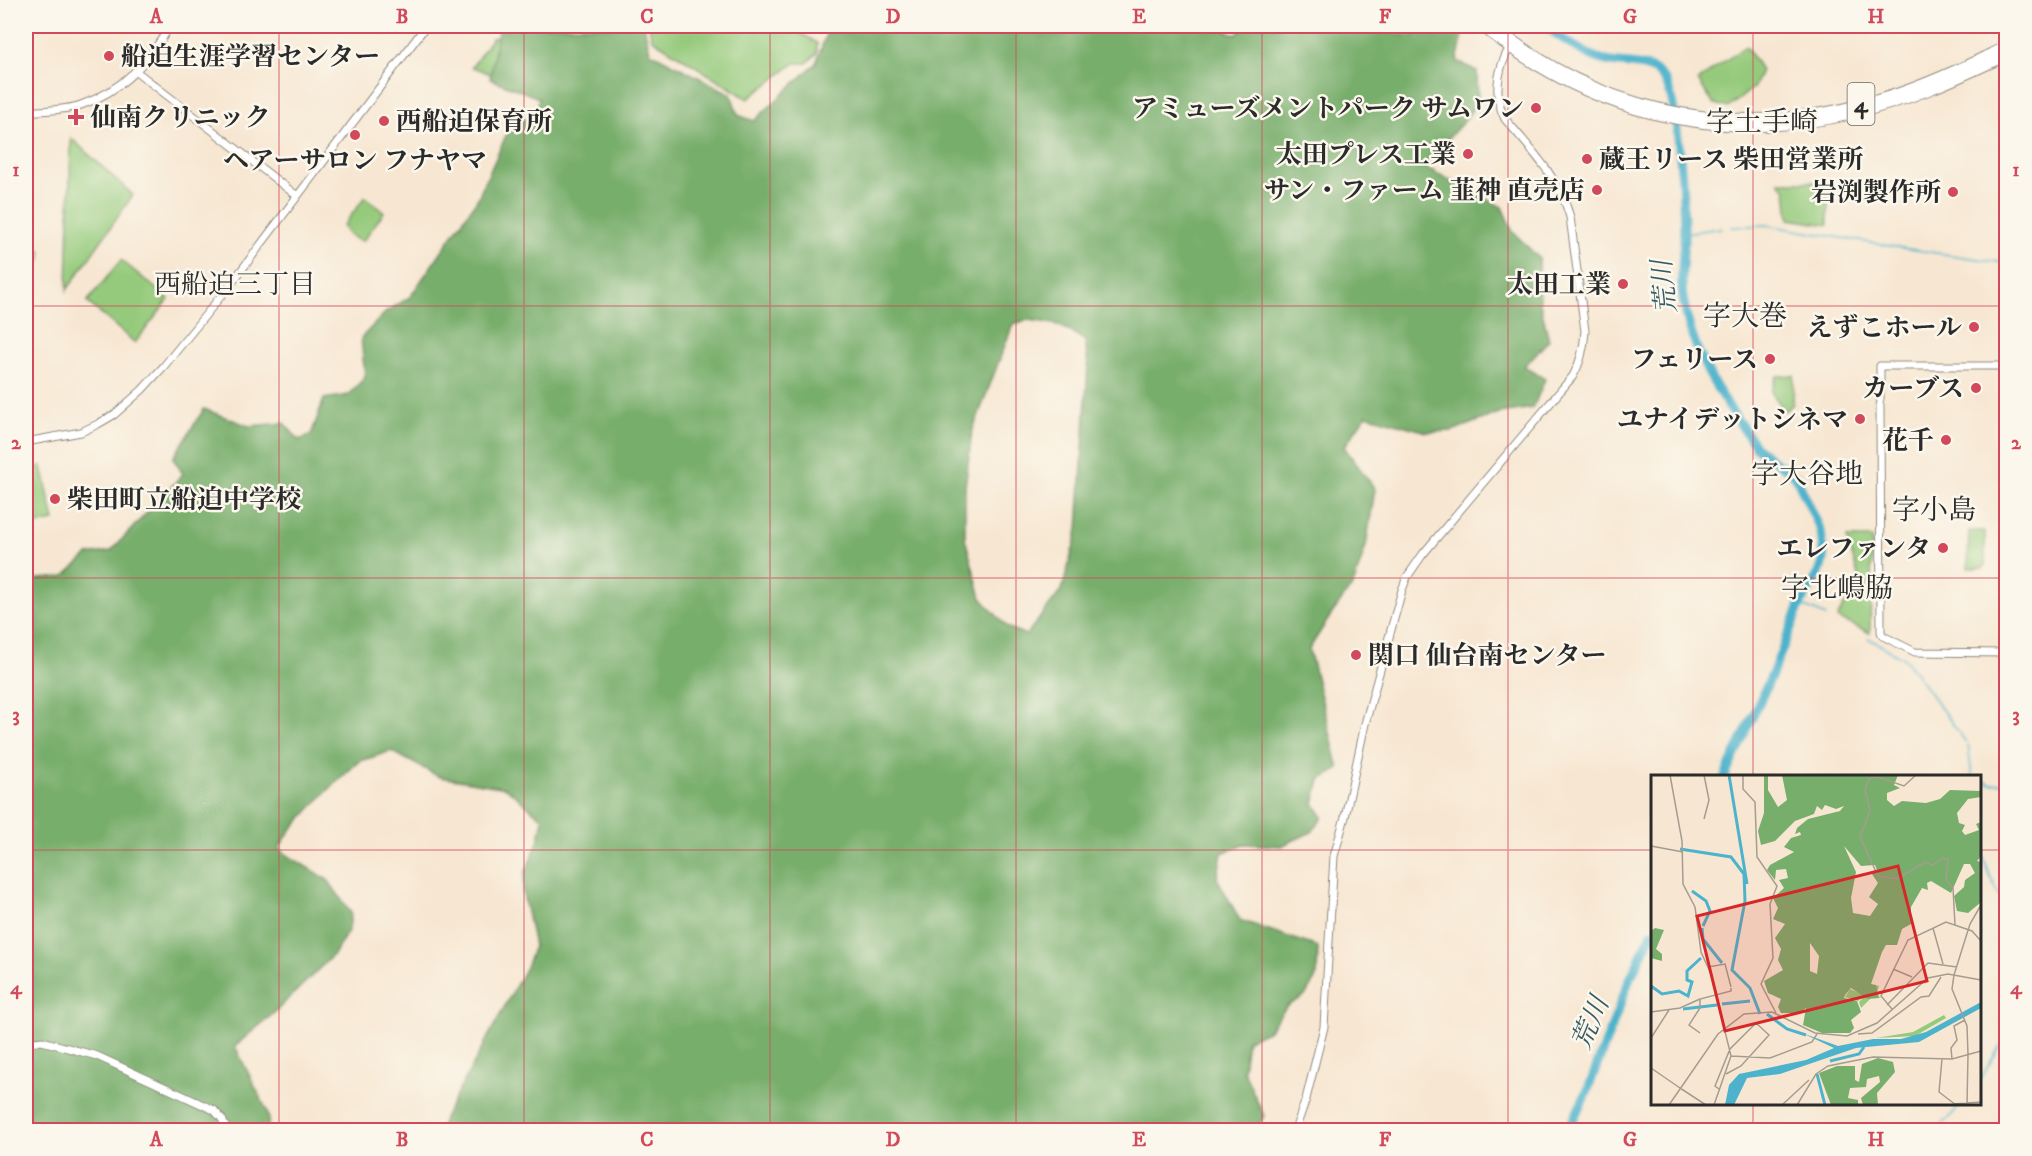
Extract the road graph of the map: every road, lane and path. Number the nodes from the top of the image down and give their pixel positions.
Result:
1 (170, 26) edge
2 (426, 26) edge
3 (1481, 26) edge
4 (1494, 26) edge
5 (1511, 44) junction
6 (2007, 46) edge
7 (2007, 56) edge
8 (137, 72) junction
9 (26, 112) edge
10 (1707, 120) junction
11 (296, 195) junction
12 (2007, 366) edge
13 (26, 442) edge
14 (2007, 653) edge
15 (26, 1043) edge
16 (226, 1131) edge
17 (1295, 1131) edge

1 - 8 street
2 - 11 street
3 - 5 highway, 4
4 - 5 highway, 4
5 - 10 highway, 4
5 - 10 highway, 4
5 - 17 street
6 - 10 highway, 4
7 - 10 highway, 4
8 - 9 street
8 - 11 street
11 - 13 street
12 - 14 street
15 - 16 street

